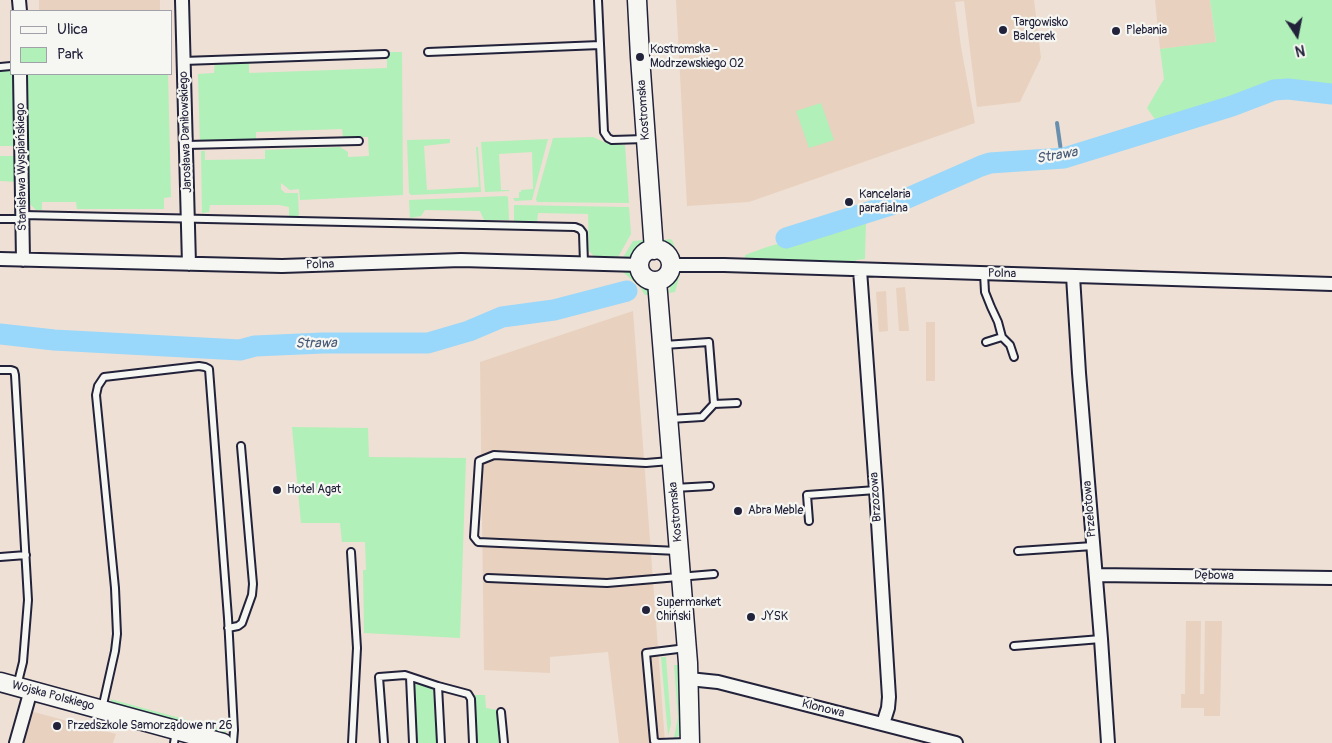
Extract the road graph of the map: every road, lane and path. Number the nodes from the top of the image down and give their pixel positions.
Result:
1 (182, 0) edge
2 (598, 0) edge
3 (637, 0) edge
4 (600, 45) junction
5 (428, 52) dead end
6 (385, 54) dead end
7 (183, 61) junction
8 (20, 75) edge
9 (646, 139) junction
10 (359, 141) dead end
11 (186, 145) junction
12 (23, 217) junction
13 (188, 218) junction
14 (0, 219) edge
15 (654, 250) junction
16 (0, 259) edge
17 (23, 260) junction
18 (584, 263) junction
19 (189, 264) junction
20 (640, 265) junction
21 (671, 265) junction
22 (860, 270) junction
23 (984, 274) junction
24 (1073, 276) junction
25 (658, 280) junction
26 (1332, 284) edge
27 (1002, 337) junction
28 (986, 342) dead end
29 (662, 345) junction
30 (1014, 357) dead end
31 (0, 370) edge
32 (737, 403) dead end
33 (714, 404) junction
34 (668, 419) junction
35 (241, 446) dead end
36 (672, 461) junction
37 (710, 486) dead end
38 (674, 488) junction
39 (876, 490) junction
40 (809, 521) dead end
41 (1093, 546) junction
42 (1018, 551) dead end
43 (351, 552) dead end
44 (679, 552) junction
45 (26, 555) junction
46 (0, 557) edge
47 (714, 574) dead end
48 (1096, 575) junction
49 (681, 576) junction
50 (488, 578) dead end
51 (1332, 578) edge
52 (228, 628) junction
53 (1101, 639) junction
54 (1014, 646) dead end
55 (687, 648) junction
56 (410, 677) junction
57 (689, 678) junction
58 (16, 686) edge
59 (438, 686) junction
60 (102, 709) junction
61 (501, 712) dead end
62 (884, 724) junction
63 (175, 737) edge
64 (690, 742) edge
65 (16, 743) edge
66 (222, 743) edge
67 (233, 743) edge
68 (352, 743) edge
69 (384, 743) edge
70 (413, 743) edge
71 (441, 743) edge
72 (474, 743) edge
73 (504, 743) edge
74 (956, 743) edge
75 (1108, 743) edge

1 - 7 street, Jarosława Daniłowskiego
2 - 4 lane
3 - 9 street, Kostromska
4 - 5 lane
4 - 9 lane
6 - 7 lane
7 - 11 street, Jarosława Daniłowskiego
8 - 12 street, Stanisława Wyspiańskiego
9 - 15 street, Kostromska
10 - 11 lane
11 - 13 street, Jarosława Daniłowskiego
12 - 13 lane
12 - 14 lane
12 - 17 street, Stanisława Wyspiańskiego
13 - 18 lane
13 - 19 street, Jarosława Daniłowskiego
15 - 20 street
15 - 21 street
16 - 17 street, Polna
17 - 19 street, Polna
18 - 19 street, Polna
18 - 20 street, Polna
20 - 25 street
21 - 22 street, Polna
21 - 25 street
22 - 23 street, Polna
22 - 39 street, Brzozowa
23 - 24 street, Polna
23 - 27 lane
24 - 26 street, Polna
24 - 41 street, Przelotowa
25 - 29 street, Kostromska
27 - 28 lane
27 - 30 lane
29 - 33 lane
29 - 34 street, Kostromska
31 - 45 lane
32 - 33 lane
33 - 34 lane
34 - 36 street, Kostromska
35 - 52 lane
36 - 38 street, Kostromska
36 - 44 lane
37 - 38 lane
38 - 44 street, Kostromska
39 - 40 lane
39 - 62 street, Brzozowa
41 - 42 lane
41 - 48 street, Przelotowa
43 - 68 lane
44 - 49 street, Kostromska
45 - 46 lane
45 - 58 lane
47 - 49 lane
48 - 51 street, Dębowa
48 - 53 street, Przelotowa
49 - 50 lane
49 - 55 street, Kostromska
52 - 60 lane
52 - 67 lane
53 - 54 lane
53 - 75 street, Przelotowa
55 - 57 street, Kostromska
55 - 64 lane
56 - 59 lane
56 - 69 lane
56 - 70 lane
57 - 62 street, Klonowa
57 - 64 street, Kostromska
58 - 60 street, Wojska Polskiego
58 - 65 street
59 - 71 lane
59 - 72 lane
60 - 63 street, Wojska Polskiego
61 - 73 lane
62 - 74 street, Klonowa
63 - 66 street, Wojska Polskiego

